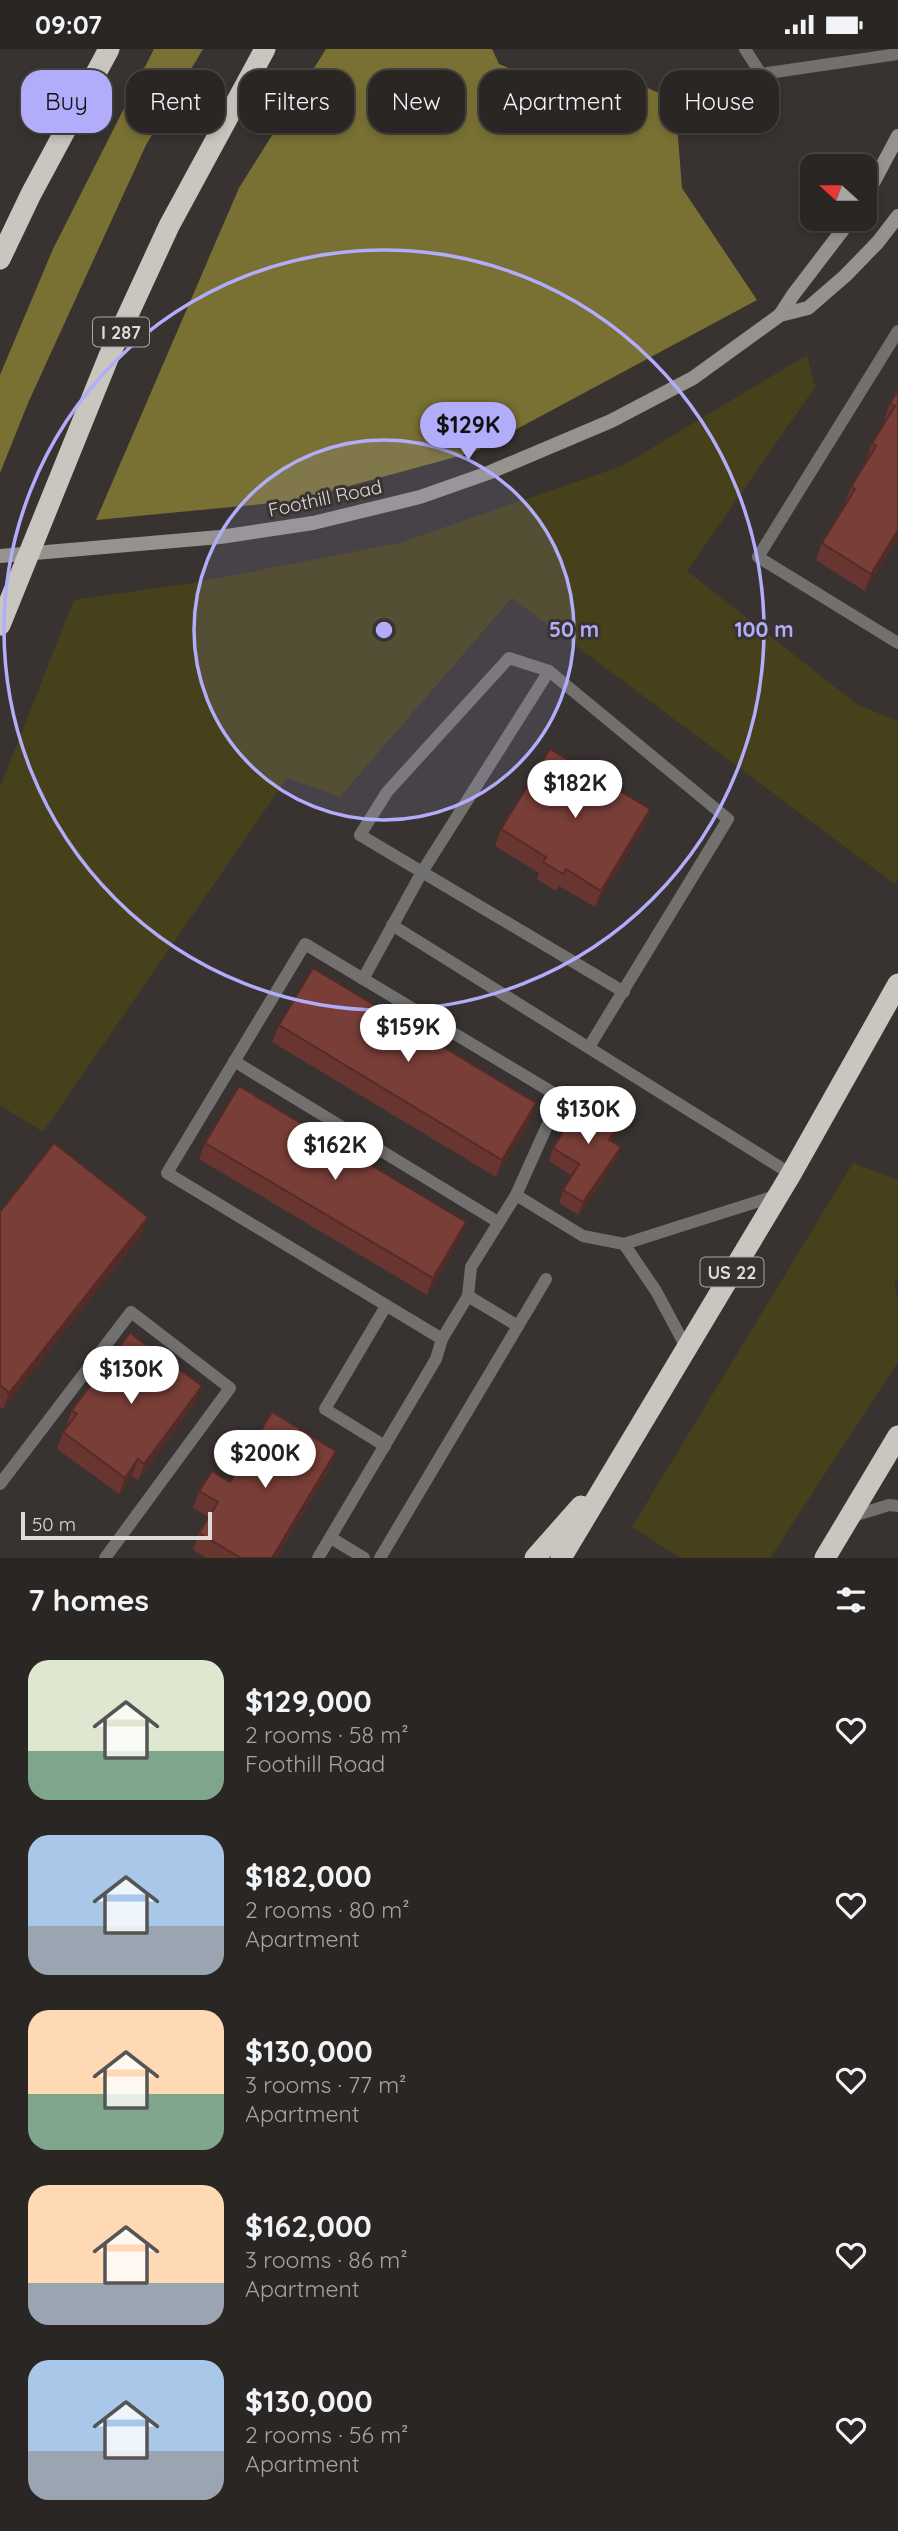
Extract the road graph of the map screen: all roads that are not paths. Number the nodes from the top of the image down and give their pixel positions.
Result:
1 (109, 49) edge
2 (265, 49) edge
3 (750, 52) edge
4 (898, 54) edge
5 (898, 136) edge
6 (877, 176) edge
7 (898, 216) edge
8 (842, 231) edge
9 (0, 259) edge
10 (780, 316) junction
11 (898, 331) edge
12 (0, 556) edge
13 (0, 625) edge
14 (898, 643) edge
15 (549, 671) junction
16 (422, 872) junction
17 (392, 925) junction
18 (363, 979) junction
19 (898, 984) edge
20 (624, 992) junction
21 (589, 1047) junction
22 (234, 1061) junction
23 (792, 1174) junction
24 (516, 1195) junction
25 (779, 1195) junction
26 (498, 1222) junction
27 (624, 1244) junction
28 (545, 1279) dead end
29 (468, 1296) junction
30 (386, 1306) junction
31 (518, 1326) junction
32 (442, 1339) junction
33 (686, 1347) junction
34 (898, 1436) edge
35 (385, 1446) junction
36 (619, 1462) junction
37 (0, 1484) edge
38 (898, 1506) edge
39 (850, 1517) junction
40 (331, 1538) junction
41 (105, 1558) edge
42 (318, 1558) edge
43 (364, 1558) edge
44 (380, 1558) edge
45 (536, 1558) edge
46 (561, 1558) edge
47 (825, 1558) edge

1 - 9 highway
2 - 13 highway, I 287
3 - 4 lane
5 - 6 street
7 - 10 street, Foothill Road
8 - 10 street, Foothill Road
10 - 12 street, Foothill Road
11 - 14 lane
15 - 16 lane
15 - 16 lane
15 - 20 lane
16 - 17 lane
16 - 20 lane
17 - 18 lane
17 - 21 lane
18 - 22 lane
18 - 24 lane
19 - 23 highway, US 22
20 - 21 lane
21 - 23 lane
22 - 26 lane
22 - 30 lane
23 - 25 highway, US 22
24 - 26 lane
24 - 27 lane
25 - 27 lane
25 - 33 highway, US 22
26 - 29 lane
27 - 33 lane
28 - 31 lane
29 - 31 lane
29 - 32 lane
30 - 32 lane
30 - 35 lane
31 - 44 lane
32 - 35 lane
33 - 36 highway, US 22
34 - 39 highway
35 - 40 lane
36 - 45 highway
36 - 46 highway, US 22
37 - 41 lane
38 - 39 lane
39 - 47 highway
40 - 42 lane
40 - 43 lane

